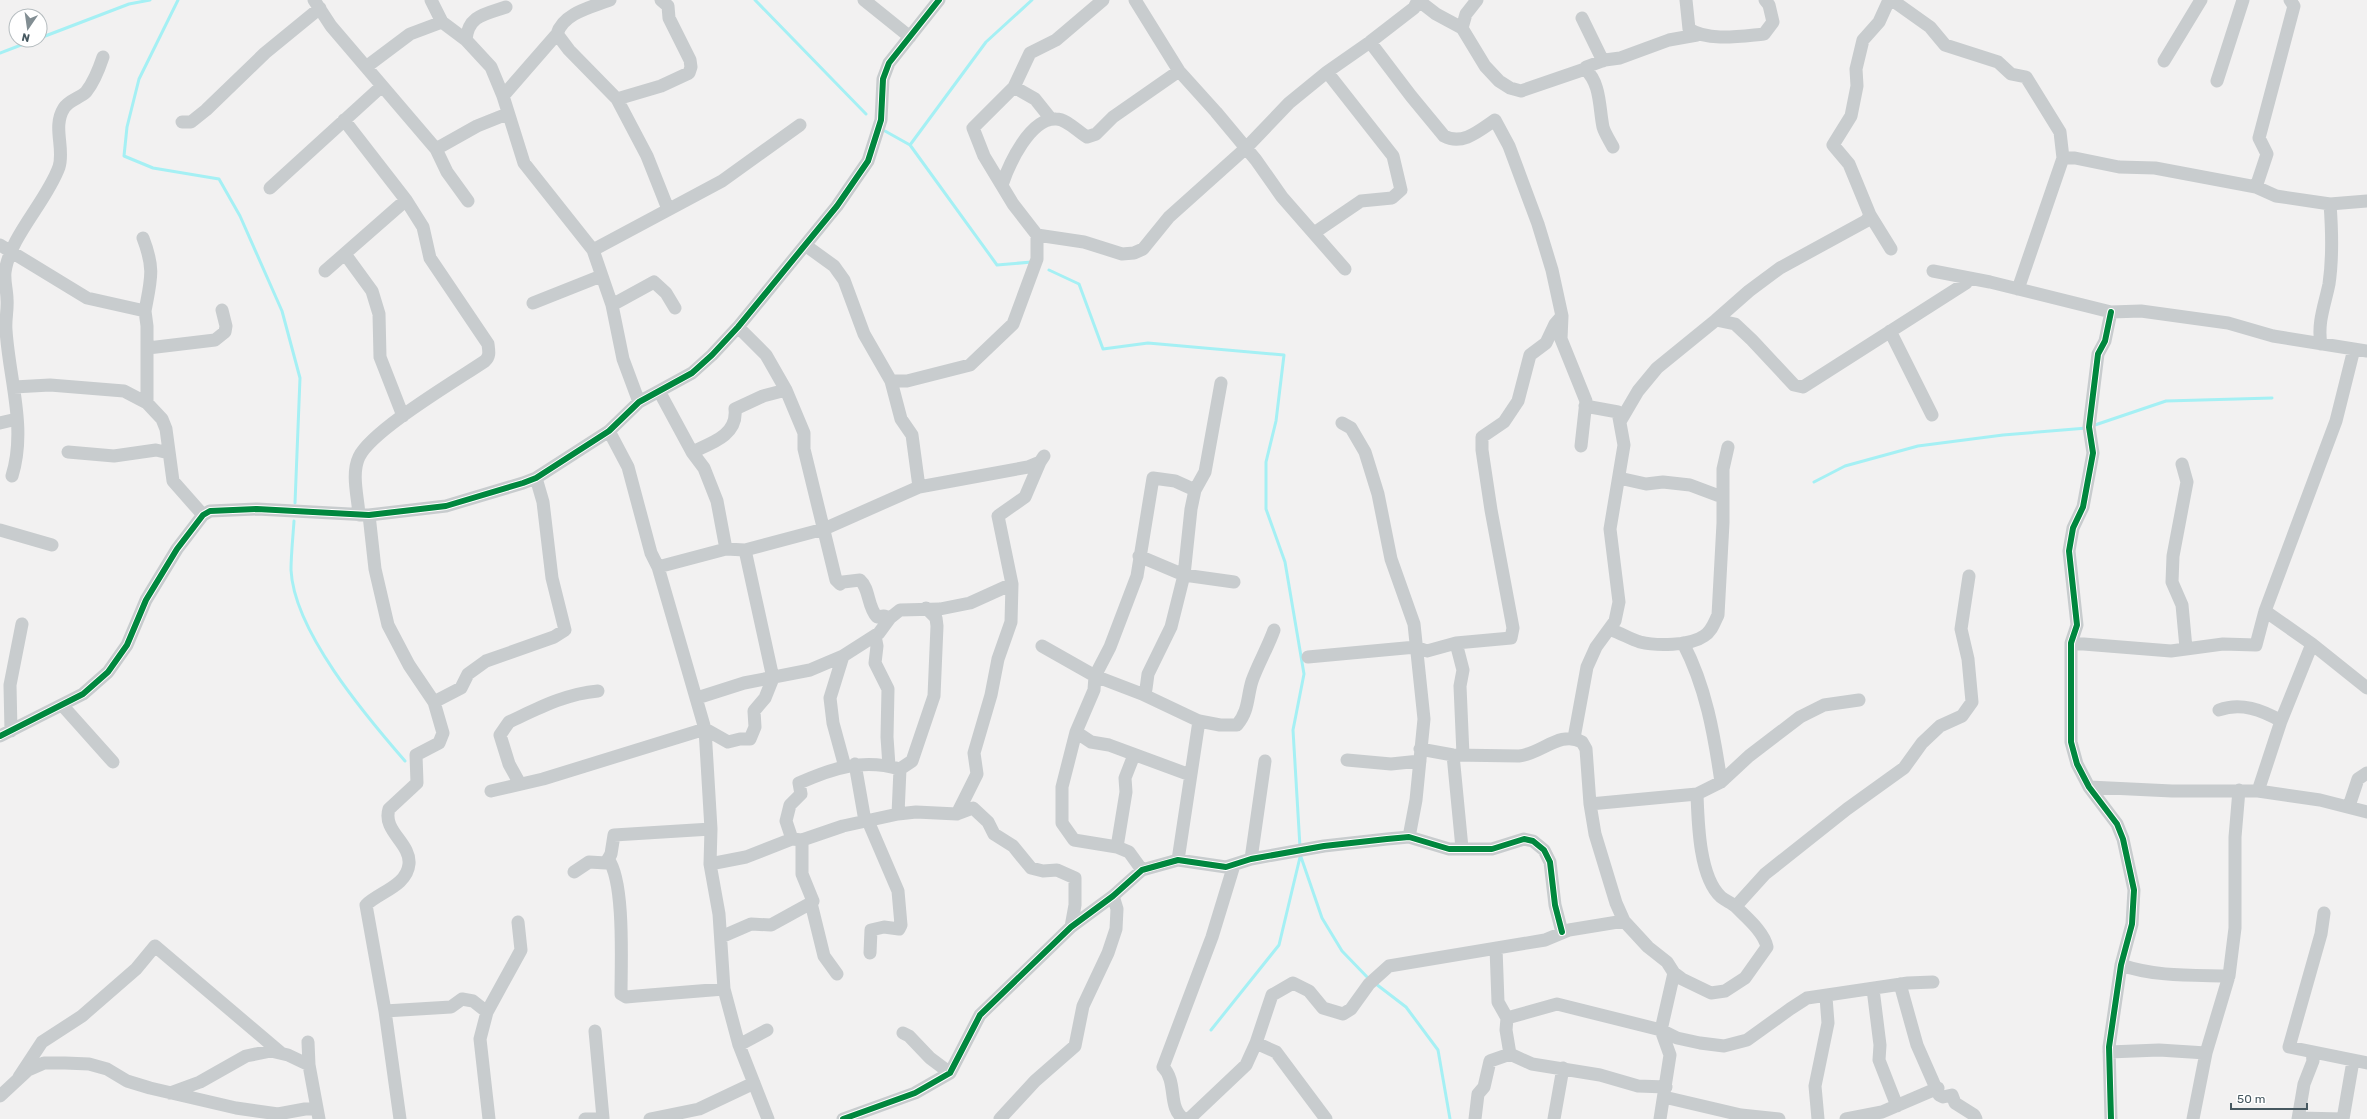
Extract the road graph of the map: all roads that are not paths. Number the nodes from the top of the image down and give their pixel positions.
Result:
1 (431, 0) edge
2 (610, 0) edge
3 (662, 0) edge
4 (864, 0) edge
5 (939, 0) edge
6 (1103, 0) edge
7 (1135, 0) edge
8 (1418, 0) edge
9 (1477, 0) edge
10 (1686, 0) edge
11 (1765, 0) edge
12 (1890, 0) edge
13 (2201, 0) edge
14 (2243, 0) edge
15 (2295, 2) edge
16 (317, 4) edge
17 (586, 4) edge
18 (506, 7) dead end
19 (1582, 18) dead end
20 (442, 22) junction
21 (1462, 28) junction
22 (558, 34) junction
23 (1697, 35) junction
24 (910, 37) junction
25 (466, 40) junction
26 (1370, 42) junction
27 (103, 57) dead end
28 (1603, 61) junction
29 (2164, 61) dead end
30 (366, 67) junction
31 (1585, 69) junction
32 (1179, 71) junction
33 (1327, 72) junction
34 (2217, 80) dead end
35 (382, 86) junction
36 (1014, 87) junction
37 (503, 96) junction
38 (617, 99) junction
39 (507, 114) junction
40 (344, 120) junction
41 (1051, 120) junction
42 (182, 122) dead end
43 (800, 125) dead end
44 (1613, 147) dead end
45 (1246, 148) junction
46 (436, 149) junction
47 (2062, 158) junction
48 (1002, 185) junction
49 (2256, 187) junction
50 (270, 188) dead end
51 (406, 200) junction
52 (468, 201) dead end
53 (2367, 201) edge
54 (2330, 204) junction
55 (668, 209) junction
56 (1870, 215) junction
57 (1314, 233) junction
58 (1037, 235) junction
59 (143, 238) dead end
60 (0, 245) edge
61 (805, 245) junction
62 (1891, 249) dead end
63 (593, 250) junction
64 (12, 253) junction
65 (345, 254) junction
66 (1345, 269) dead end
67 (325, 271) dead end
68 (1933, 271) dead end
69 (601, 276) junction
70 (1966, 284) dead end
71 (2018, 289) junction
72 (533, 303) dead end
73 (612, 305) junction
74 (676, 308) dead end
75 (145, 310) junction
76 (222, 310) dead end
77 (2111, 312) junction
78 (1562, 316) junction
79 (1716, 320) junction
80 (738, 327) junction
81 (3, 328) edge
82 (1890, 331) junction
83 (2321, 344) junction
84 (148, 348) junction
85 (2361, 350) edge
86 (891, 381) junction
87 (1221, 383) dead end
88 (14, 387) junction
89 (786, 390) junction
90 (659, 391) junction
91 (640, 402) junction
92 (147, 403) junction
93 (1585, 406) junction
94 (1932, 415) dead end
95 (403, 416) junction
96 (17, 419) junction
97 (1621, 420) junction
98 (0, 423) edge
99 (1342, 423) dead end
100 (609, 431) junction
101 (1581, 446) dead end
102 (1728, 447) dead end
103 (68, 452) dead end
104 (692, 452) junction
105 (169, 453) junction
106 (2182, 464) dead end
107 (12, 476) dead end
108 (536, 478) junction
109 (1619, 478) junction
110 (920, 487) junction
111 (1195, 490) junction
112 (1722, 497) junction
113 (204, 511) junction
114 (364, 515) junction
115 (824, 529) junction
116 (0, 530) edge
117 (52, 545) dead end
118 (726, 550) junction
119 (745, 550) junction
120 (1139, 556) junction
121 (658, 567) junction
122 (1184, 575) junction
123 (1969, 576) dead end
124 (1234, 582) dead end
125 (1012, 584) junction
126 (926, 608) junction
127 (2265, 611) junction
128 (890, 618) junction
129 (22, 624) dead end
130 (1274, 630) dead end
131 (1611, 630) junction
132 (875, 636) junction
133 (1456, 643) junction
134 (1683, 643) junction
135 (2071, 643) junction
136 (2312, 644) junction
137 (1042, 646) dead end
138 (1416, 647) junction
139 (2186, 648) junction
140 (843, 656) junction
141 (1308, 657) dead end
142 (1094, 676) junction
143 (772, 678) junction
144 (2367, 688) edge
145 (598, 691) dead end
146 (1142, 694) junction
147 (697, 698) junction
148 (1859, 700) dead end
149 (434, 702) junction
150 (62, 705) junction
151 (2219, 710) dead end
152 (1199, 721) junction
153 (2281, 721) junction
154 (705, 729) junction
155 (1076, 732) junction
156 (5, 733) edge
157 (1574, 738) junction
158 (1134, 755) junction
159 (1420, 755) junction
160 (1458, 755) junction
161 (1347, 760) dead end
162 (1265, 761) dead end
163 (113, 762) dead end
164 (850, 766) junction
165 (895, 768) junction
166 (2367, 773) edge
167 (1190, 775) junction
168 (1721, 782) junction
169 (520, 784) junction
170 (2089, 787) junction
171 (491, 790) dead end
172 (2239, 790) junction
173 (2258, 791) junction
174 (1697, 794) junction
175 (1590, 804) junction
176 (2349, 806) junction
177 (2367, 812) edge
178 (898, 814) junction
179 (957, 814) junction
180 (867, 821) junction
181 (712, 829) junction
182 (1409, 837) junction
183 (797, 839) junction
184 (1116, 847) junction
185 (1462, 848) junction
186 (608, 859) junction
187 (1251, 859) junction
188 (1178, 860) junction
189 (710, 864) junction
190 (1234, 865) junction
191 (1142, 870) junction
192 (574, 872) dead end
193 (1112, 896) junction
194 (812, 903) junction
195 (1736, 906) junction
196 (2324, 913) dead end
197 (1624, 921) junction
198 (518, 922) dead end
199 (1071, 927) junction
200 (1562, 932) junction
201 (721, 937) junction
202 (1496, 948) junction
203 (870, 953) dead end
204 (2121, 965) junction
205 (1674, 973) junction
206 (836, 974) dead end
207 (2229, 976) junction
208 (1933, 982) dead end
209 (1900, 984) junction
210 (724, 989) junction
211 (1873, 989) junction
212 (1826, 997) junction
213 (385, 1011) junction
214 (487, 1012) junction
215 (1507, 1018) junction
216 (767, 1030) dead end
217 (1661, 1030) junction
218 (595, 1031) dead end
219 (903, 1033) dead end
220 (308, 1042) dead end
221 (1256, 1043) junction
222 (739, 1045) junction
223 (2109, 1052) junction
224 (2312, 1052) junction
225 (280, 1053) junction
226 (2206, 1053) junction
227 (1510, 1054) junction
228 (2353, 1061) junction
229 (2367, 1063) edge
230 (309, 1066) junction
231 (1563, 1068) junction
232 (950, 1073) junction
233 (19, 1077) junction
234 (754, 1083) junction
235 (1938, 1088) junction
236 (1665, 1092) junction
237 (170, 1093) junction
238 (0, 1096) edge
239 (1897, 1106) junction
240 (318, 1114) edge
241 (2298, 1118) edge
242 (400, 1119) edge
243 (489, 1119) edge
244 (586, 1119) edge
245 (603, 1119) edge
246 (650, 1119) edge
247 (768, 1119) edge
248 (843, 1119) edge
249 (1000, 1119) edge
250 (1184, 1119) edge
251 (1189, 1119) edge
252 (1326, 1119) edge
253 (1475, 1119) edge
254 (1554, 1119) edge
255 (1660, 1119) edge
256 (1779, 1119) edge
257 (1818, 1119) edge
258 (1846, 1119) edge
259 (1976, 1119) edge
260 (2111, 1119) edge
261 (2193, 1119) edge
262 (2343, 1119) edge

1 - 20 street
2 - 17 street
3 - 38 street
4 - 24 street
5 - 24 street
6 - 36 street
7 - 32 street
8 - 21 street
8 - 26 street
9 - 21 street
10 - 23 street
11 - 23 street
12 - 47 street
12 - 56 street
13 - 29 street
14 - 34 street
15 - 49 street
16 - 30 street
16 - 42 street
17 - 22 street
18 - 25 street
19 - 28 street
20 - 25 street
20 - 30 street
21 - 31 street
22 - 37 street
22 - 38 street
23 - 28 street
24 - 61 street
25 - 37 street
26 - 33 street
26 - 78 street
27 - 64 street
28 - 31 street
30 - 35 street
31 - 44 street
32 - 41 street
32 - 45 street
33 - 45 street
33 - 57 street
35 - 40 street
35 - 46 street
36 - 41 street
36 - 48 street
37 - 39 street
38 - 55 street
39 - 46 street
39 - 63 street
40 - 50 street
40 - 51 street
41 - 48 street
43 - 55 street
45 - 57 street
45 - 58 street
46 - 52 street
47 - 49 street
47 - 71 street
48 - 58 street
49 - 54 street
51 - 65 street
51 - 95 street
53 - 54 street
54 - 83 street
55 - 63 street
56 - 62 street
56 - 79 street
57 - 66 street
58 - 86 street
59 - 75 street
60 - 64 street
61 - 80 street
61 - 86 street
63 - 69 street
64 - 75 street
64 - 81 street
65 - 67 street
65 - 95 street
68 - 71 street
69 - 72 street
69 - 73 street
70 - 82 street
71 - 77 street
73 - 74 street
73 - 91 street
75 - 84 street
76 - 84 street
77 - 83 street
77 - 135 street
78 - 93 street
78 - 133 street
79 - 82 street
79 - 97 street
80 - 89 street
80 - 90 street
81 - 88 street
82 - 94 street
83 - 85 street
84 - 92 street
85 - 127 street
86 - 110 street
87 - 111 street
88 - 92 street
88 - 96 street
89 - 104 street
89 - 115 street
90 - 91 street
90 - 104 street
91 - 100 street
92 - 105 street
93 - 97 street
93 - 101 street
95 - 114 street
96 - 98 street
96 - 107 street
97 - 109 street
99 - 138 street
100 - 108 street
100 - 121 street
102 - 112 street
103 - 105 street
104 - 118 street
105 - 113 street
106 - 139 street
108 - 114 street
108 - 149 street
109 - 112 street
109 - 131 street
110 - 115 street
110 - 125 street
111 - 120 street
111 - 122 street
112 - 134 street
113 - 114 street
113 - 150 street
114 - 149 street
115 - 119 street
115 - 128 street
116 - 117 street
118 - 119 street
118 - 121 street
119 - 143 street
120 - 122 street
120 - 142 street
121 - 147 street
122 - 124 street
122 - 146 street
123 - 195 street
125 - 126 street
125 - 179 street
126 - 128 street
126 - 165 street
127 - 136 street
127 - 139 street
128 - 132 street
129 - 156 street
130 - 152 street
131 - 134 street
131 - 157 street
132 - 140 street
132 - 165 street
133 - 138 street
133 - 160 street
134 - 168 street
135 - 139 street
135 - 170 street
136 - 144 street
136 - 153 street
137 - 142 street
138 - 141 street
138 - 159 street
140 - 143 street
140 - 164 street
142 - 146 street
142 - 155 street
143 - 147 street
143 - 154 street
145 - 169 street
146 - 152 street
147 - 154 street
148 - 168 street
149 - 213 street
150 - 156 street
150 - 163 street
151 - 153 street
152 - 167 street
153 - 173 street
154 - 169 street
154 - 181 street
155 - 158 street
155 - 184 street
157 - 160 street
157 - 175 street
158 - 167 street
158 - 184 street
159 - 160 street
159 - 161 street
159 - 182 street
160 - 185 street
162 - 187 street
164 - 165 street
164 - 180 street
164 - 183 street
165 - 178 street
166 - 176 street
167 - 188 street
168 - 174 street
169 - 171 street
170 - 172 street
170 - 204 street
172 - 173 street
172 - 207 street
173 - 176 street
174 - 175 street
174 - 195 street
175 - 197 street
176 - 177 street
178 - 179 street
178 - 180 street
179 - 199 street
180 - 183 street
180 - 203 street
181 - 186 street
181 - 189 street
182 - 185 street
182 - 187 street
183 - 189 street
183 - 194 street
184 - 191 street
185 - 200 street
186 - 192 street
186 - 210 street
187 - 190 street
188 - 190 street
188 - 191 street
189 - 201 street
190 - 250 street
191 - 193 street
193 - 199 street
193 - 249 street
194 - 201 street
194 - 206 street
195 - 205 street
196 - 224 street
197 - 200 street
197 - 205 street
198 - 214 street
199 - 232 street
200 - 202 street
201 - 210 street
202 - 215 street
202 - 221 street
204 - 207 street
204 - 223 street
205 - 217 street
207 - 226 street
208 - 209 street
209 - 211 street
209 - 235 street
210 - 222 street
211 - 212 street
211 - 239 street
212 - 217 street
212 - 257 street
213 - 214 street
213 - 242 street
214 - 243 street
215 - 217 street
215 - 227 street
216 - 222 street
217 - 236 street
218 - 245 street
219 - 232 street
220 - 230 street
221 - 251 street
221 - 252 street
222 - 234 street
223 - 226 street
223 - 260 street
224 - 228 street
224 - 241 street
225 - 230 street
225 - 233 street
225 - 237 street
226 - 261 street
227 - 231 street
227 - 253 street
228 - 229 street
228 - 262 street
230 - 240 street
231 - 236 street
231 - 254 street
232 - 248 street
233 - 237 street
233 - 238 street
234 - 246 street
234 - 247 street
235 - 239 street
235 - 259 street
236 - 255 street
236 - 256 street
237 - 240 street
239 - 258 street
241 - 262 street
244 - 245 street

